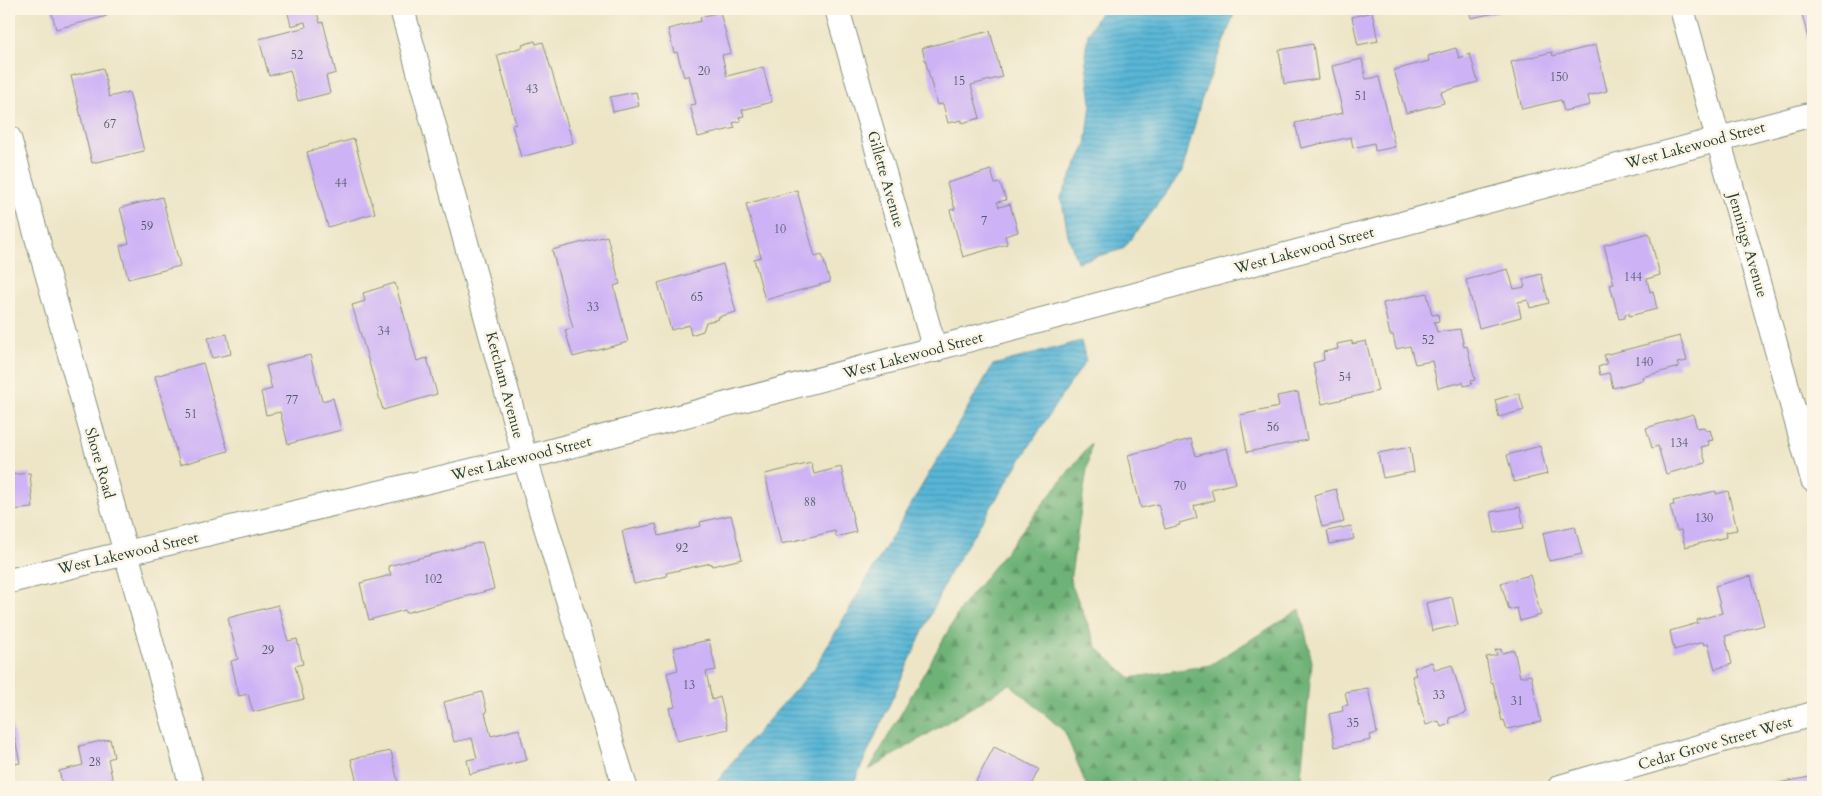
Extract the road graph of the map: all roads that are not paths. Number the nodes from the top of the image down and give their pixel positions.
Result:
1 (402, 9) edge
2 (837, 9) edge
3 (1682, 9) edge
4 (1813, 114) edge
5 (9, 138) edge
6 (1718, 139) junction
7 (935, 350) junction
8 (525, 458) junction
9 (1813, 480) edge
10 (126, 554) junction
11 (9, 581) edge
12 (1813, 714) edge
13 (192, 787) edge
14 (625, 787) edge
15 (1560, 787) edge

1 - 8 street, Ketcham Avenue
2 - 7 street, Gillette Avenue
3 - 6 street, Jennings Avenue
4 - 6 street, West Lakewood Street
5 - 10 street, Shore Road
6 - 7 street, West Lakewood Street
6 - 9 street, Jennings Avenue
7 - 8 street, West Lakewood Street
8 - 10 street, West Lakewood Street
8 - 14 street, Ketcham Avenue
10 - 11 street, West Lakewood Street
10 - 13 street, Shore Road
12 - 15 street, Cedar Grove Street West

